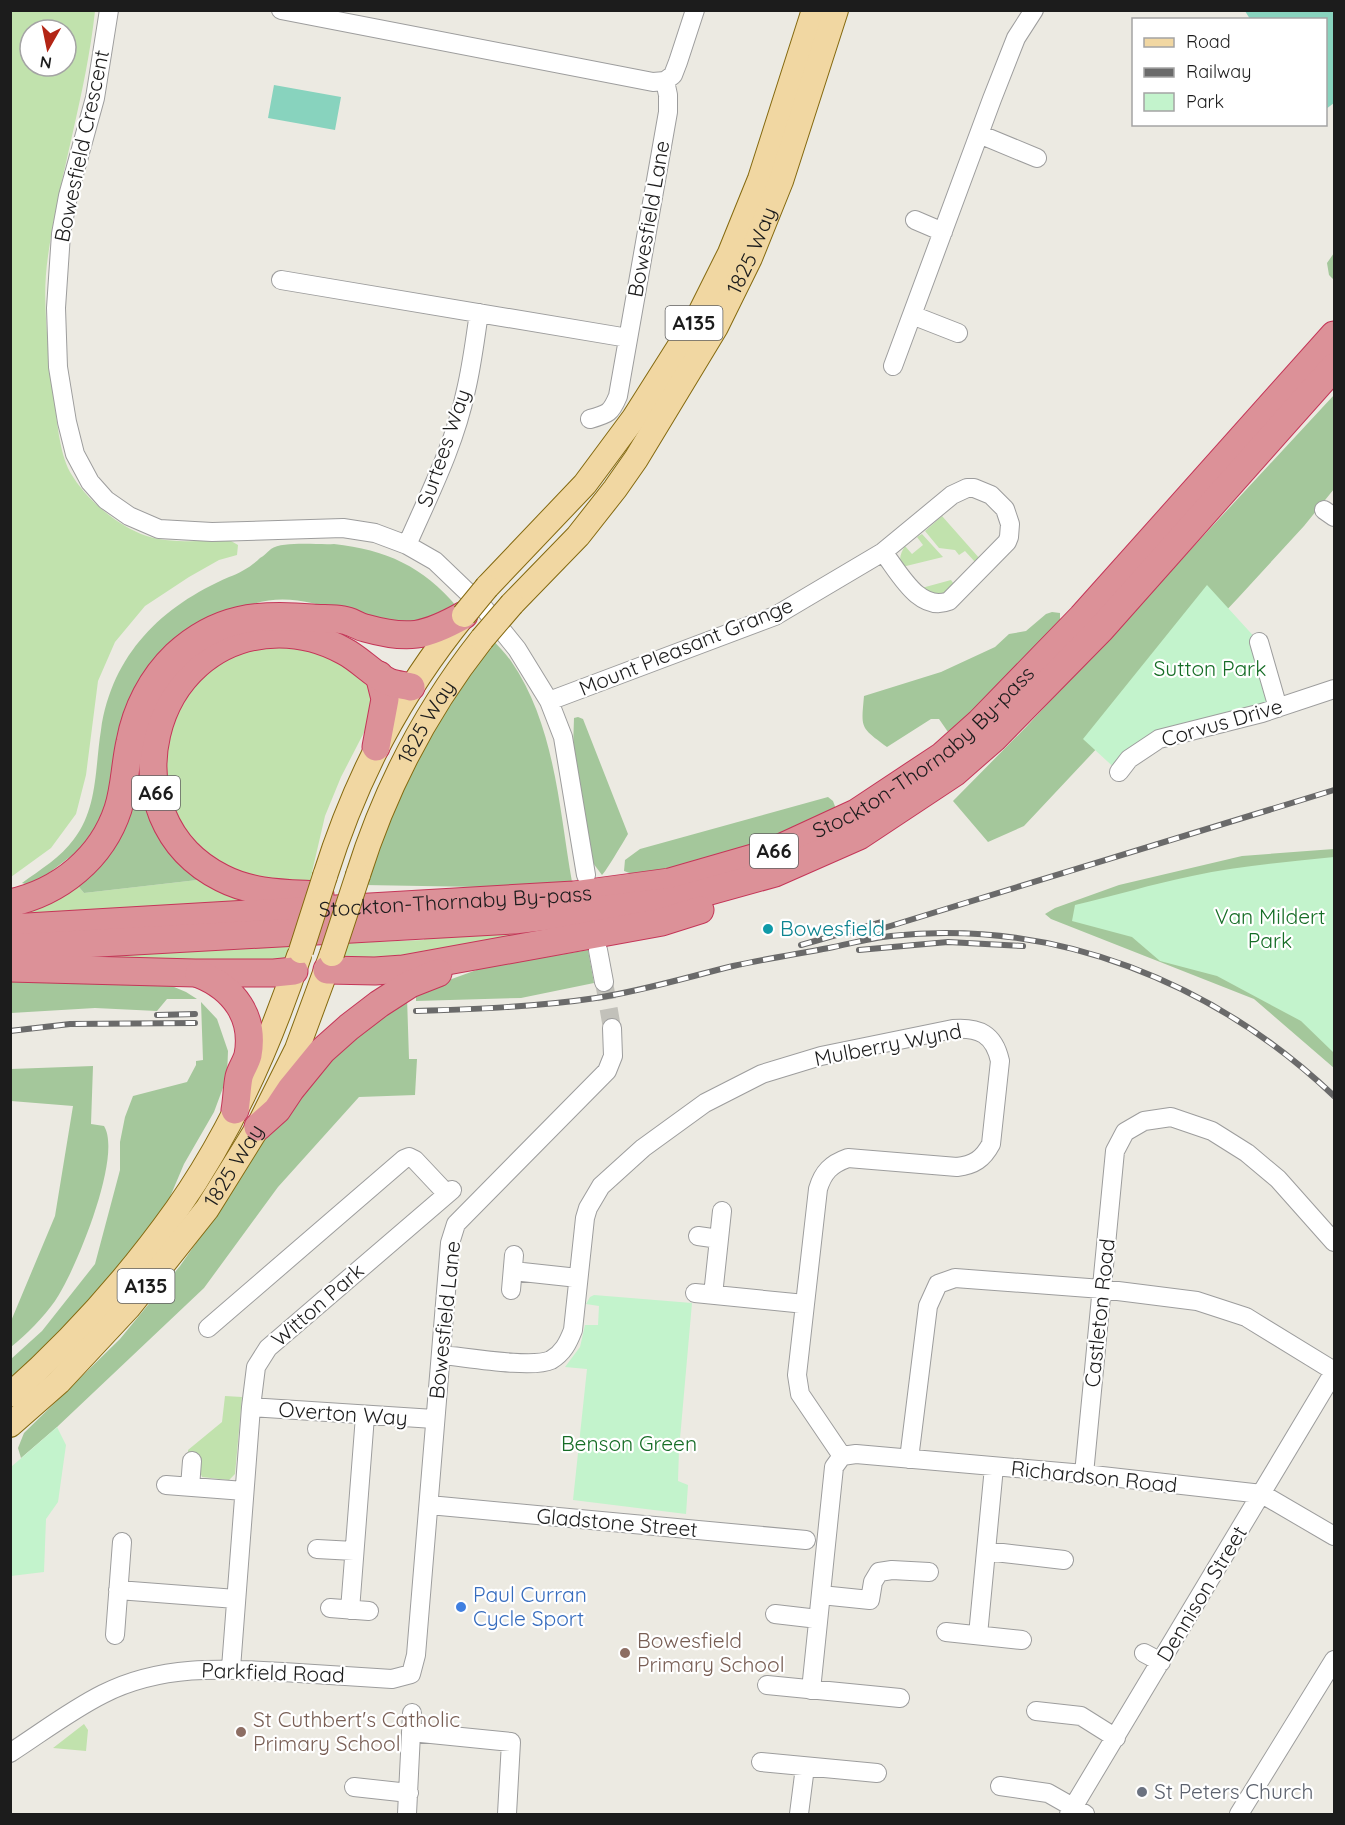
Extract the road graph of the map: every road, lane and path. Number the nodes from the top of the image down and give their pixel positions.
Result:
1 (109, 10) edge
2 (281, 10) edge
3 (695, 10) edge
4 (814, 10) edge
5 (836, 10) edge
6 (1034, 10) edge
7 (665, 81) junction
8 (979, 134) junction
9 (1037, 158) dead end
10 (915, 220) dead end
11 (943, 232) junction
12 (281, 280) dead end
13 (479, 313) junction
14 (912, 315) junction
15 (958, 333) dead end
16 (1335, 335) edge
17 (628, 338) junction
18 (893, 366) dead end
19 (1335, 367) edge
20 (590, 419) dead end
21 (407, 545) junction
22 (883, 552) junction
23 (464, 615) junction
24 (312, 618) junction
25 (1259, 642) dead end
26 (379, 675) junction
27 (411, 687) junction
28 (1335, 688) edge
29 (549, 701) junction
30 (436, 705) junction
31 (1278, 708) junction
32 (376, 747) junction
33 (1119, 772) dead end
34 (859, 836) junction
35 (586, 875) dead end
36 (462, 902) junction
37 (10, 903) edge
38 (10, 928) edge
39 (10, 948) edge
40 (598, 950) dead end
41 (478, 957) junction
42 (298, 961) junction
43 (330, 962) junction
44 (10, 968) edge
45 (195, 973) junction
46 (604, 982) tunnel mouth
47 (612, 1028) tunnel mouth
48 (235, 1110) junction
49 (258, 1127) junction
50 (722, 1211) dead end
51 (698, 1236) dead end
52 (719, 1239) junction
53 (1335, 1242) edge
54 (578, 1278) junction
55 (1102, 1289) junction
56 (511, 1290) dead end
57 (695, 1293) dead end
58 (713, 1295) junction
59 (805, 1304) junction
60 (208, 1328) dead end
61 (442, 1354) junction
62 (1335, 1371) edge
63 (10, 1395) edge
64 (251, 1407) junction
65 (365, 1416) junction
66 (434, 1419) junction
67 (10, 1425) edge
68 (842, 1455) junction
69 (909, 1459) junction
70 (192, 1461) dead end
71 (994, 1467) junction
72 (1084, 1474) junction
73 (166, 1485) dead end
74 (190, 1486) junction
75 (244, 1491) junction
76 (1262, 1494) junction
77 (429, 1505) junction
78 (1335, 1536) edge
79 (806, 1540) dead end
80 (122, 1542) dead end
81 (318, 1549) dead end
82 (354, 1551) junction
83 (986, 1551) junction
84 (1064, 1560) dead end
85 (929, 1572) dead end
86 (118, 1590) junction
87 (821, 1595) junction
88 (236, 1599) junction
89 (330, 1608) dead end
90 (350, 1610) junction
91 (369, 1611) dead end
92 (775, 1614) dead end
93 (818, 1618) junction
94 (946, 1632) dead end
95 (115, 1635) dead end
96 (978, 1635) junction
97 (1022, 1640) dead end
98 (1144, 1653) dead end
99 (1335, 1660) edge
100 (1161, 1662) junction
101 (231, 1668) junction
102 (411, 1674) joint
103 (767, 1685) dead end
104 (812, 1690) junction
105 (900, 1698) dead end
106 (1036, 1711) dead end
107 (412, 1713) dead end
108 (411, 1732) junction
109 (1116, 1738) junction
110 (10, 1753) edge
111 (761, 1762) dead end
112 (805, 1767) junction
113 (877, 1773) dead end
114 (1000, 1786) dead end
115 (354, 1787) dead end
116 (409, 1793) junction
117 (1076, 1812) edge
118 (407, 1815) edge
119 (507, 1815) edge
120 (800, 1815) edge
121 (1239, 1815) edge

1 - 21 street, Bowesfield Crescent
2 - 7 street
3 - 7 street
4 - 23 main road, 1825 Way / A135, bridge
5 - 30 main road, 1825 Way / A135, bridge
6 - 8 street
7 - 17 street, Bowesfield Lane
8 - 9 street
8 - 11 street
10 - 11 street
11 - 14 street
12 - 13 street
13 - 17 street
13 - 21 street, Surtees Way
14 - 15 street
14 - 18 street
16 - 36 highway, Stockton-Thornaby By-pass / A66
17 - 20 street, Bowesfield Lane
19 - 34 highway, Stockton-Thornaby By-pass / A66
21 - 29 street, Bowesfield Crescent
22 - 22 street, Mount Pleasant Grange
22 - 29 street, Mount Pleasant Grange
23 - 24 highway
23 - 27 main road, 1825 Way / A135
24 - 27 highway
24 - 37 highway
25 - 31 street
26 - 27 highway, A66
26 - 32 highway, A135
26 - 36 highway, A66
27 - 30 main road
27 - 32 main road, 1825 Way / A135
28 - 31 street, Corvus Drive
29 - 35 street
30 - 43 main road, 1825 Way / A135, bridge
31 - 33 street, Corvus Drive
32 - 42 main road, 1825 Way / A135, bridge
34 - 39 highway, Stockton-Thornaby By-pass / A66
34 - 41 highway, A66
36 - 38 highway, Stockton-Thornaby By-pass / A66
40 - 46 street
41 - 43 highway, A66
41 - 49 highway
42 - 43 main road
42 - 45 highway
42 - 48 main road, 1825 Way / A135
43 - 49 main road, 1825 Way / A135
44 - 45 highway
45 - 48 highway
47 - 61 street, Bowesfield Lane
48 - 63 main road, 1825 Way / A135
49 - 67 main road, 1825 Way / A135
50 - 52 street
51 - 52 street
52 - 58 street
53 - 55 street, Castleton Road
54 - 56 street
54 - 59 street, Mulberry Wynd
54 - 61 street, Mulberry Wynd
55 - 62 street
55 - 69 street
55 - 72 street, Castleton Road
57 - 58 street
58 - 59 street
59 - 68 street, Mulberry Wynd
60 - 64 street, Witton Park
61 - 66 street, Bowesfield Lane
62 - 76 street, Dennison Street
64 - 65 street, Overton Way
64 - 75 street, Witton Park
65 - 66 street, Overton Way
65 - 82 street
66 - 77 street, Bowesfield Lane
68 - 69 street, Richardson Road
68 - 87 street
69 - 71 street, Richardson Road
70 - 74 street
71 - 72 street, Richardson Road
71 - 83 street
72 - 76 street, Richardson Road
73 - 74 street
74 - 75 street
75 - 88 street, Witton Park
76 - 78 street, Richardson Road
76 - 100 street, Dennison Street
77 - 79 street, Gladstone Street
77 - 102 street, Bowesfield Lane
80 - 86 street
81 - 82 street
82 - 90 street
83 - 84 street
83 - 96 street
85 - 87 street
86 - 88 street
86 - 95 street
87 - 93 street
88 - 101 street, Witton Park
89 - 90 street
90 - 91 street
92 - 93 street
93 - 104 street
94 - 96 street
96 - 97 street
98 - 100 street
99 - 121 street
100 - 109 street, Dennison Street
101 - 102 street, Parkfield Road
101 - 110 street, Parkfield Road
103 - 104 street
104 - 105 street
106 - 109 street
107 - 108 street
108 - 116 street
108 - 119 street
109 - 117 street, Dennison Street
111 - 112 street
112 - 113 street
112 - 120 street
114 - 117 street
115 - 116 street
116 - 118 street

